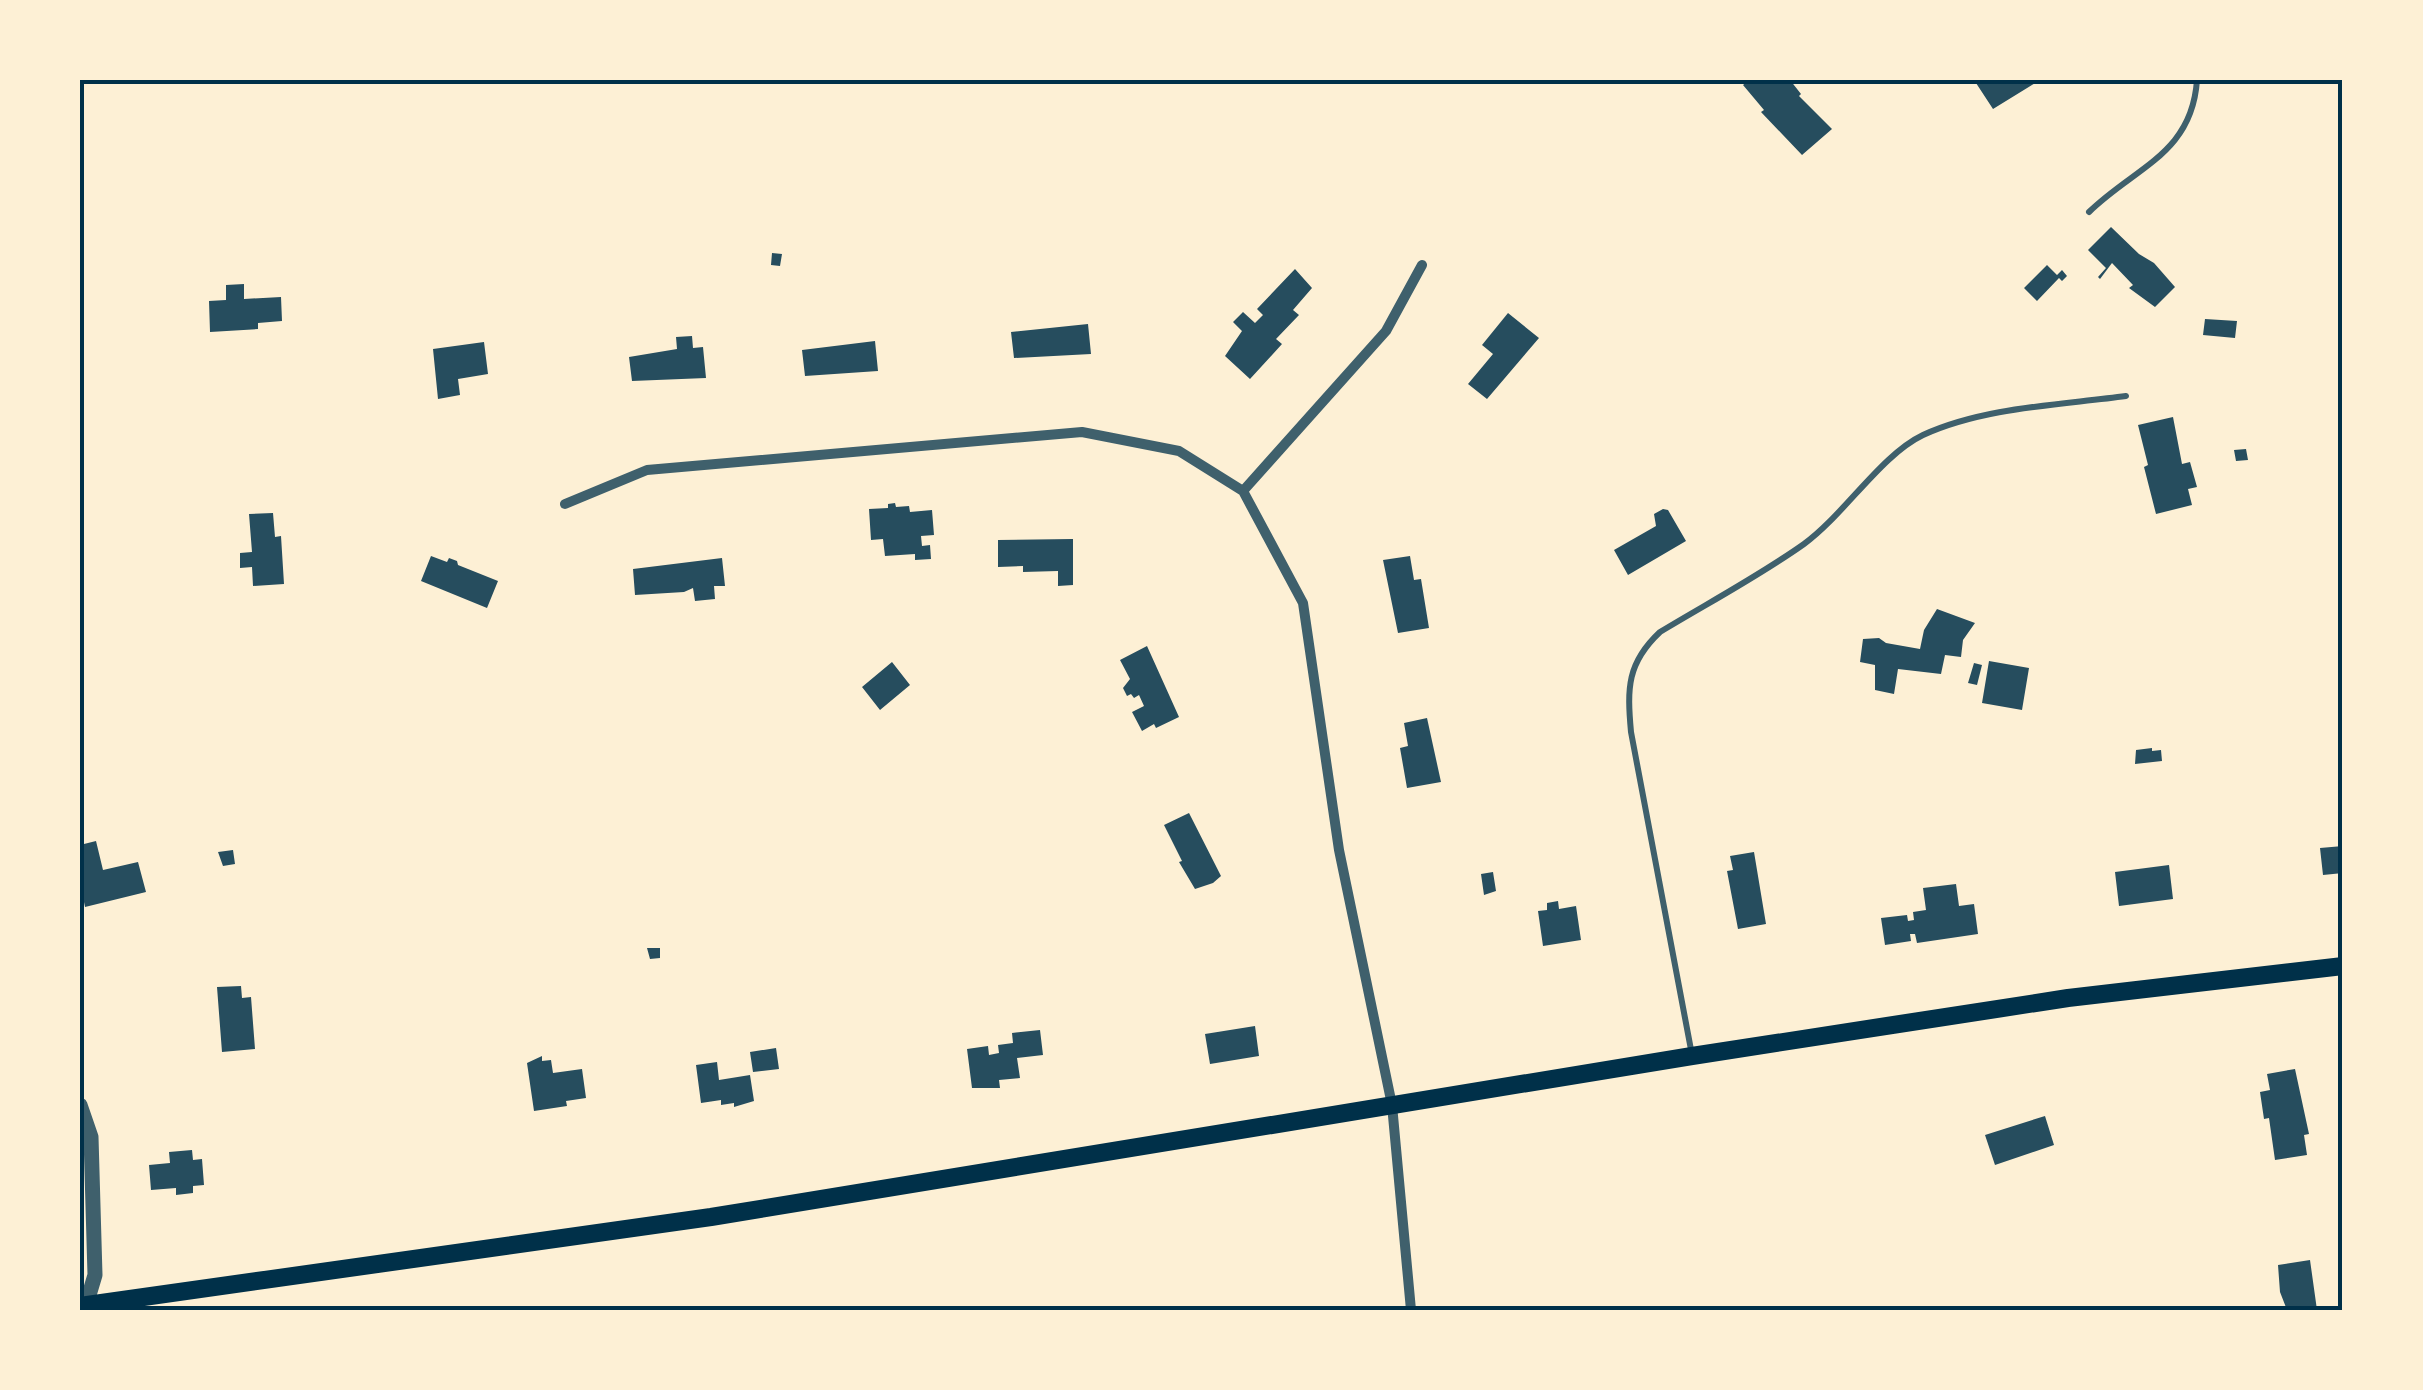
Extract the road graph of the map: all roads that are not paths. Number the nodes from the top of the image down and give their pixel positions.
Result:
1 (2197, 80) edge
2 (2089, 212) dead end
3 (1422, 265) dead end
4 (2126, 396) dead end
5 (1243, 492) junction
6 (565, 504) dead end
7 (2343, 966) edge
8 (1692, 1056) junction
9 (80, 1105) edge
10 (1392, 1106) junction
11 (84, 1307) edge
12 (1412, 1310) edge

1 - 2 lane
3 - 5 street
4 - 8 lane
5 - 6 street
5 - 10 street
7 - 8 main road
8 - 10 main road
9 - 11 street
10 - 11 main road
10 - 12 street

